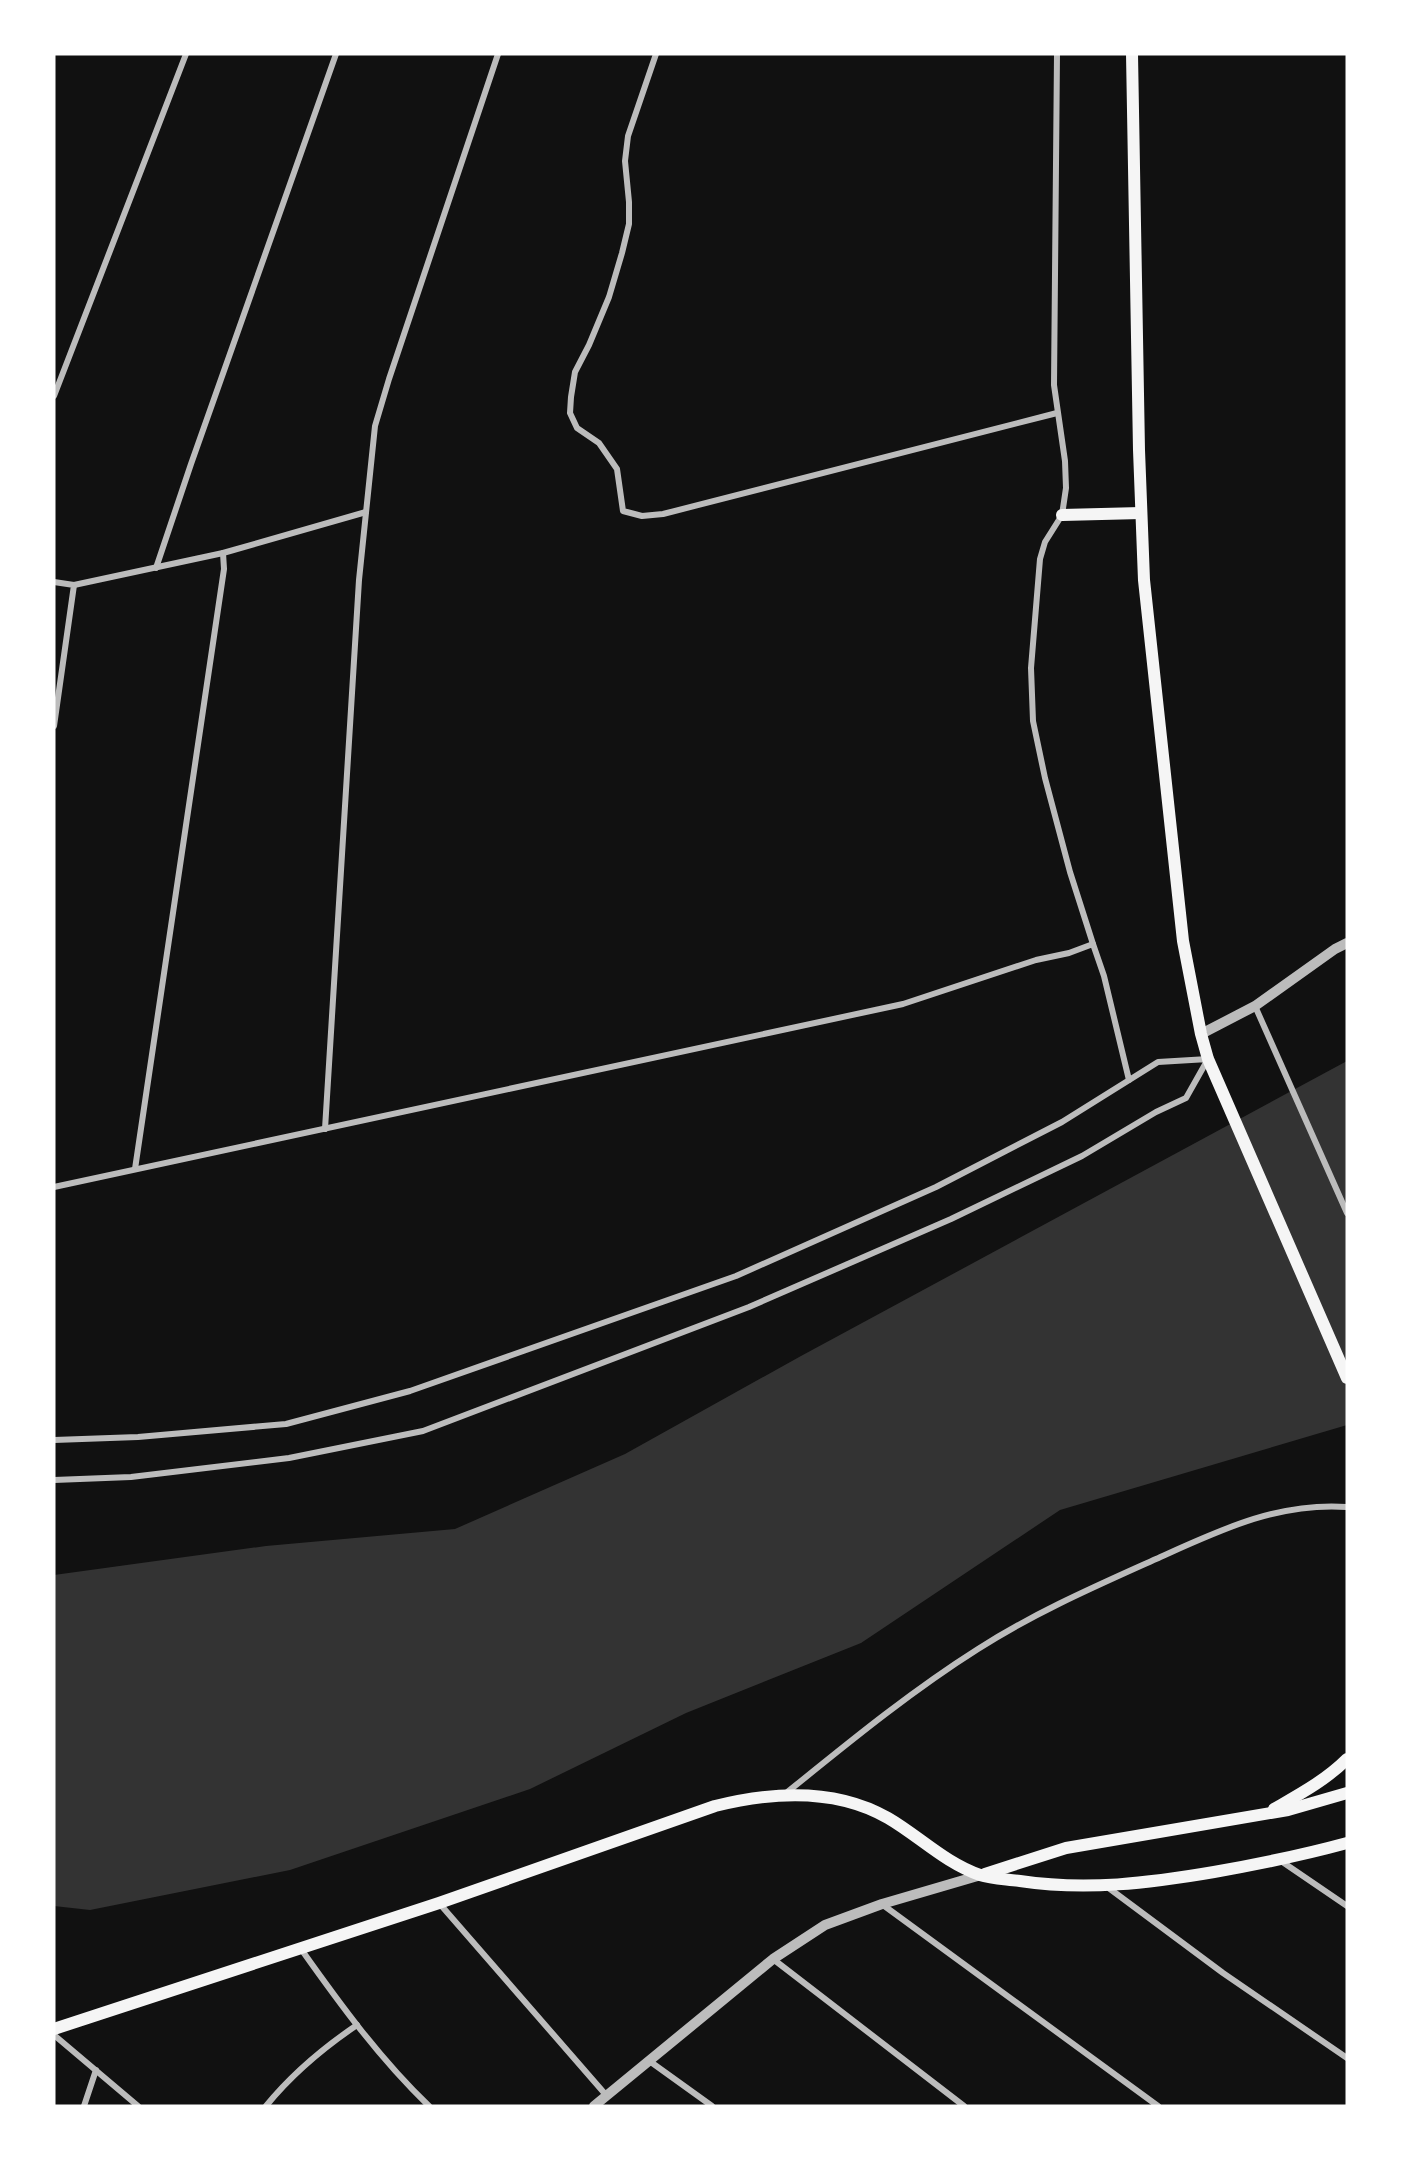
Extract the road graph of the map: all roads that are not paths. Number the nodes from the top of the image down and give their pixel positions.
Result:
1 (186, 54) edge
2 (336, 54) edge
3 (498, 54) edge
4 (656, 54) edge
5 (1058, 54) edge
6 (1132, 54) edge
7 (54, 396) edge
8 (1057, 413) junction
9 (366, 512) junction
10 (1141, 513) junction
11 (1062, 515) junction
12 (224, 553) junction
13 (156, 568) junction
14 (54, 582) edge
15 (74, 585) junction
16 (54, 726) edge
17 (1347, 943) edge
18 (1093, 944) junction
19 (1255, 1006) junction
20 (1201, 1034) junction
21 (1208, 1059) junction
22 (1129, 1080) junction
23 (325, 1129) junction
24 (135, 1169) junction
25 (54, 1187) edge
26 (1347, 1213) edge
27 (1347, 1378) edge
28 (54, 1440) edge
29 (54, 1480) edge
30 (1347, 1507) edge
31 (1347, 1759) edge
32 (1347, 1793) edge
33 (784, 1795) junction
34 (1263, 1814) junction
35 (1347, 1843) edge
36 (1281, 1861) junction
37 (981, 1875) junction
38 (1106, 1886) junction
39 (439, 1903) junction
40 (882, 1904) junction
41 (1347, 1906) edge
42 (301, 1948) junction
43 (773, 1959) junction
44 (357, 2025) junction
45 (54, 2029) edge
46 (54, 2035) edge
47 (1347, 2058) edge
48 (648, 2060) junction
49 (96, 2070) junction
50 (606, 2095) junction
51 (84, 2106) edge
52 (138, 2106) edge
53 (266, 2106) edge
54 (429, 2106) edge
55 (594, 2106) edge
56 (712, 2106) edge
57 (964, 2106) edge
58 (1158, 2106) edge

1 - 7 street
2 - 13 street
3 - 9 street
4 - 8 street
5 - 8 street
6 - 10 main road
8 - 11 street
9 - 12 street
9 - 23 street
10 - 11 main road
10 - 20 main road
11 - 18 street
12 - 13 street
12 - 24 street
13 - 15 street
14 - 15 street
15 - 16 street
17 - 19 street
18 - 22 street
18 - 23 street
19 - 20 street
19 - 26 street
20 - 21 main road
21 - 22 street
21 - 27 main road
21 - 29 street
22 - 28 street
23 - 24 street
24 - 25 street
30 - 33 street
31 - 34 main road
32 - 34 main road
33 - 37 main road
33 - 39 main road
34 - 37 main road
35 - 36 main road
36 - 38 main road
36 - 41 street
37 - 38 main road
37 - 40 street
38 - 47 street
39 - 42 main road
39 - 50 street
40 - 43 street
40 - 58 street
42 - 44 street
42 - 45 main road
43 - 48 street
43 - 57 street
44 - 53 street
44 - 54 street
46 - 49 street
48 - 50 street
48 - 56 street
49 - 51 street
49 - 52 street
50 - 55 street

